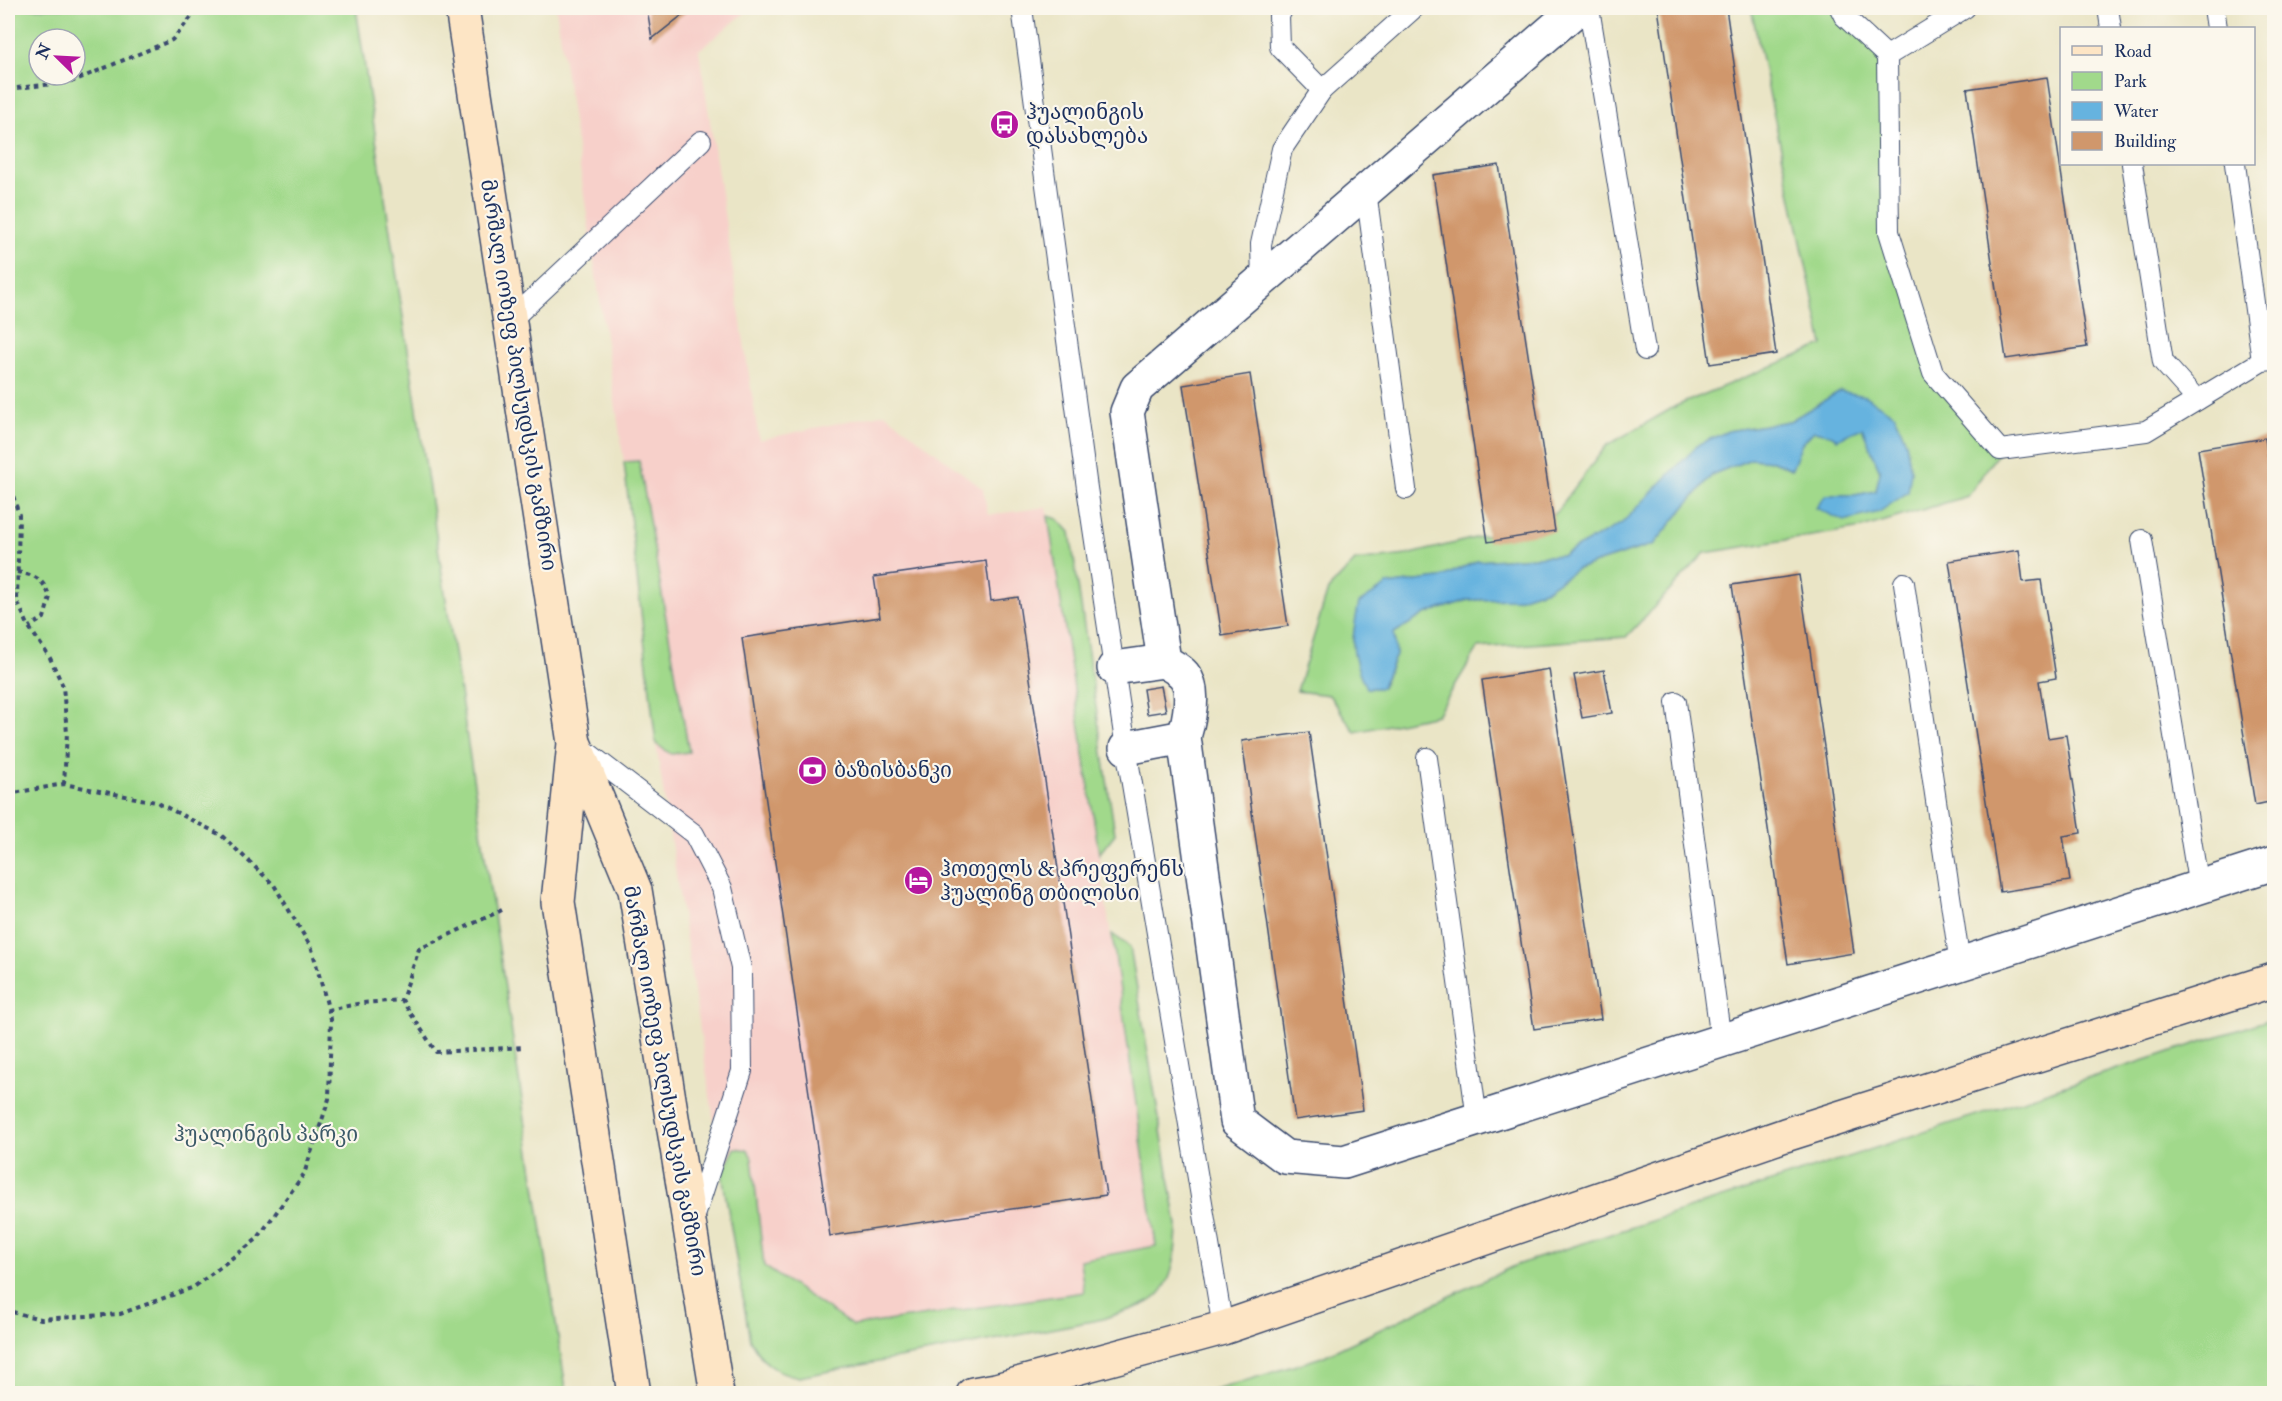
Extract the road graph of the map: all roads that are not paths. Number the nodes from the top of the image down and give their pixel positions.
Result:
1 (462, 8) edge
2 (1022, 8) edge
3 (1283, 8) edge
4 (1414, 8) edge
5 (1578, 8) edge
6 (1589, 8) edge
7 (1840, 8) edge
8 (1965, 8) edge
9 (2108, 8) edge
10 (2214, 8) edge
11 (2111, 27) edge
12 (2217, 27) edge
13 (1887, 56) junction
14 (1322, 90) junction
15 (701, 141) dead end
16 (2132, 165) edge
17 (2235, 165) edge
18 (1366, 191) junction
19 (1262, 281) junction
20 (511, 320) junction
21 (1645, 350) dead end
22 (2268, 361) edge
23 (2197, 400) junction
24 (1406, 489) dead end
25 (2142, 540) dead end
26 (1904, 583) dead end
27 (1164, 661) junction
28 (1114, 668) junction
29 (1676, 702) dead end
30 (1184, 737) junction
31 (574, 743) junction
32 (1126, 748) junction
33 (1427, 758) dead end
34 (2274, 863) edge
35 (2199, 888) junction
36 (1960, 964) junction
37 (2274, 980) edge
38 (1721, 1041) junction
39 (1476, 1119) junction
40 (690, 1228) junction
41 (1223, 1328) junction
42 (634, 1394) edge
43 (717, 1394) edge
44 (973, 1394) edge

1 - 20 main road, მარშალ იოზეფ პილსუდსკის გამზირი
2 - 28 lane
3 - 14 lane
4 - 14 lane
5 - 18 street
6 - 21 lane
7 - 13 lane
8 - 13 lane
9 - 11 lane
10 - 12 lane
13 - 23 lane
14 - 19 lane
15 - 20 lane
16 - 23 lane
17 - 22 lane
18 - 19 street
18 - 24 lane
19 - 27 street
20 - 31 main road, მარშალ იოზეფ პილსუდსკის გამზირი
22 - 23 lane
25 - 35 lane
26 - 36 lane
27 - 28 street
27 - 30 street
28 - 32 lane
29 - 38 lane
30 - 32 street
30 - 39 street
31 - 40 main road, მარშალ იოზეფ პილსუდსკის გამზირი
31 - 40 lane
31 - 42 main road, მარშალ იოზეფ პილსუდსკის გამზირი
32 - 41 lane
33 - 39 lane
34 - 35 street
35 - 36 street
36 - 38 street
37 - 41 main road
38 - 39 street
40 - 43 main road, მარშალ იოზეფ პილსუდსკის გამზირი
41 - 44 main road

